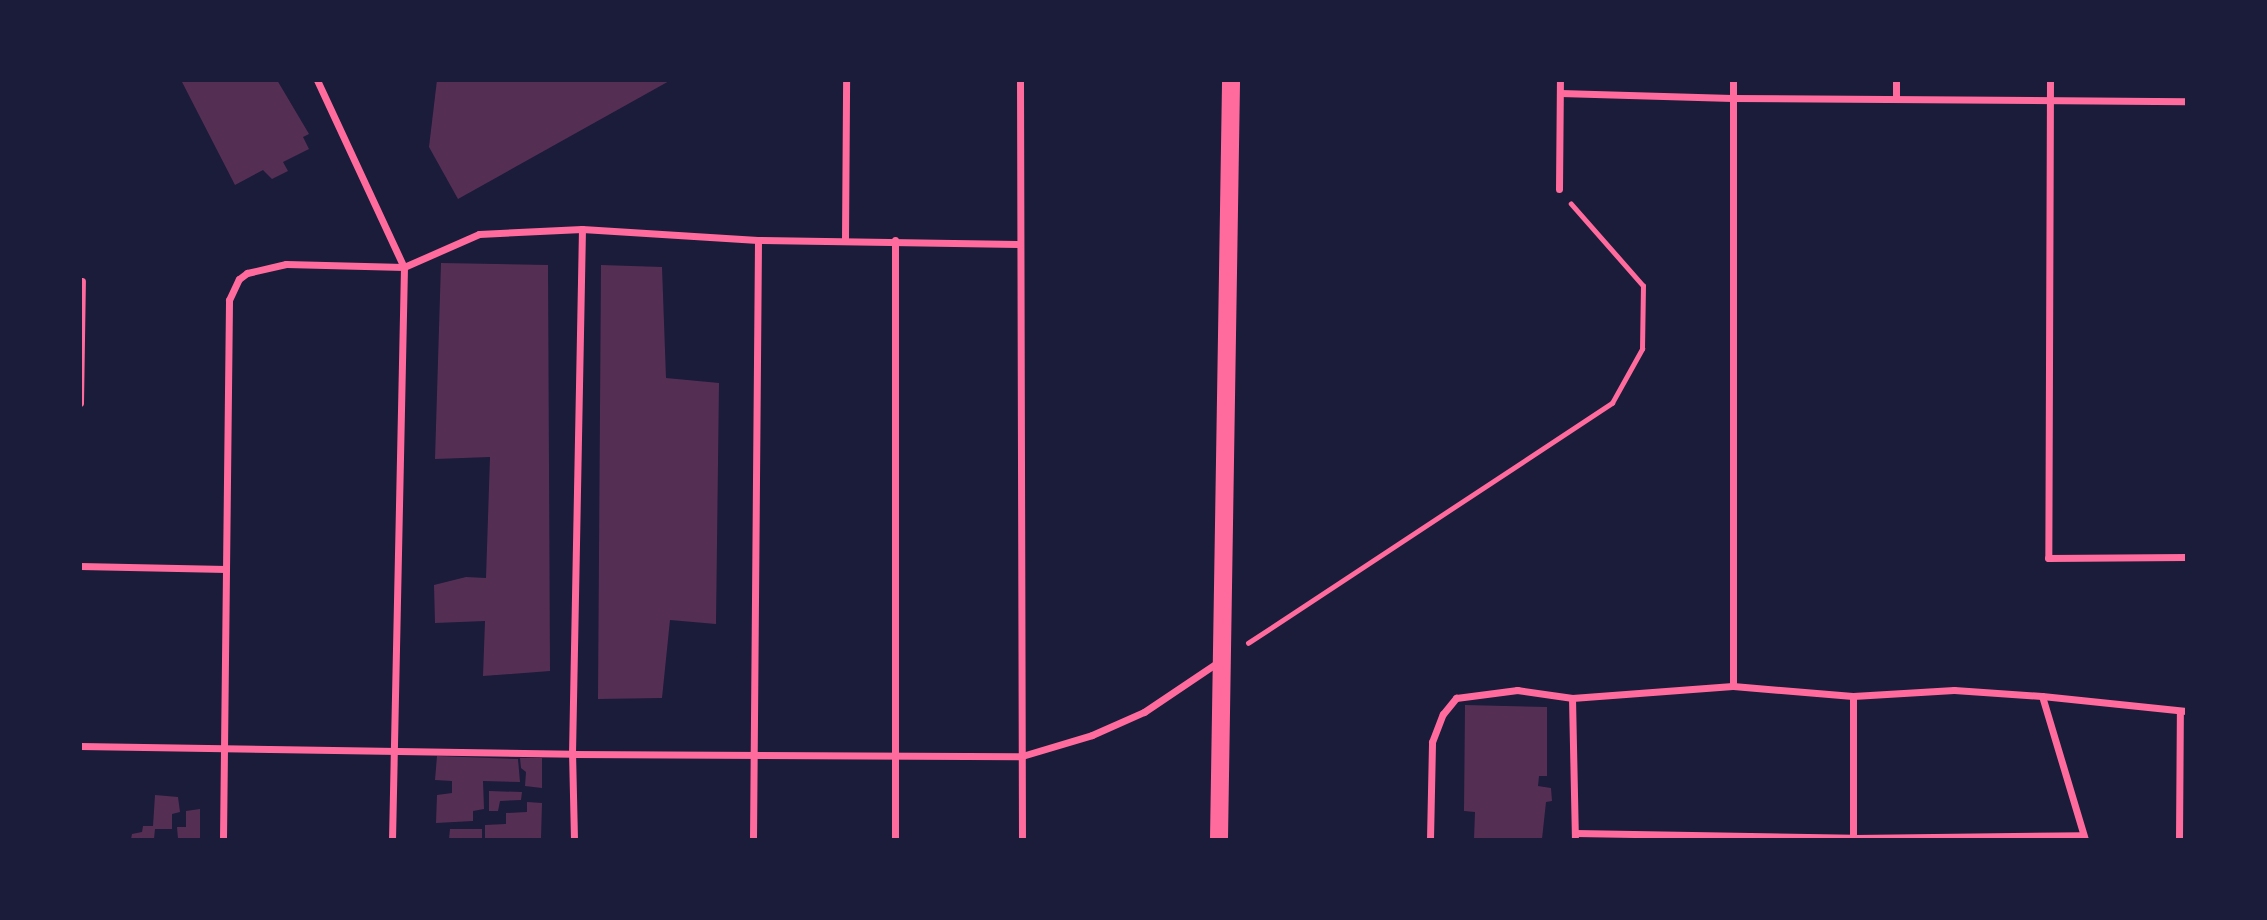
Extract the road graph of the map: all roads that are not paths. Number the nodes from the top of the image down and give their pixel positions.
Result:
1 (317, 80) edge
2 (846, 80) edge
3 (1020, 80) edge
4 (1231, 80) edge
5 (1560, 80) edge
6 (1732, 80) edge
7 (1896, 80) edge
8 (2050, 80) edge
9 (1560, 93) junction
10 (1732, 98) junction
11 (1896, 99) junction
12 (2050, 100) junction
13 (2186, 101) edge
14 (1559, 189) road end
15 (582, 229) junction
16 (758, 240) junction
17 (845, 240) junction
18 (895, 240) junction
19 (1020, 244) junction
20 (404, 267) junction
21 (82, 281) edge
22 (80, 402) edge
23 (2186, 557) edge
24 (80, 566) edge
25 (226, 569) junction
26 (1221, 661) junction
27 (1733, 686) junction
28 (1853, 696) junction
29 (2042, 696) junction
30 (1572, 698) junction
31 (2183, 711) edge
32 (80, 746) edge
33 (223, 747) junction
34 (391, 749) junction
35 (572, 754) junction
36 (754, 755) junction
37 (895, 755) junction
38 (1022, 755) junction
39 (1575, 836) edge
40 (2084, 837) edge
41 (223, 839) edge
42 (392, 839) edge
43 (574, 839) edge
44 (753, 839) edge
45 (895, 839) edge
46 (1022, 839) edge
47 (1219, 839) edge
48 (1430, 839) edge
49 (1853, 839) edge
50 (2179, 839) edge

1 - 20 street
2 - 17 street
3 - 19 street
4 - 26 main road
5 - 9 street
6 - 10 street
7 - 11 street
8 - 12 street
9 - 10 street
9 - 14 street
10 - 11 street
10 - 27 street
11 - 12 street
12 - 13 street
12 - 23 street
15 - 16 street
15 - 20 street
15 - 35 street
16 - 17 street
16 - 36 street
17 - 18 street
18 - 19 street
18 - 37 street
19 - 38 street
20 - 25 street
20 - 34 street
21 - 22 street
24 - 25 street
25 - 33 street
26 - 38 street
26 - 47 main road
27 - 28 street
27 - 30 street
28 - 29 street
28 - 49 street
29 - 31 street
29 - 40 street
30 - 39 street
30 - 48 street
31 - 50 street
32 - 33 street
33 - 34 street
33 - 41 street
34 - 35 street
34 - 42 street
35 - 36 street
35 - 43 street
36 - 37 street
36 - 44 street
37 - 38 street
37 - 45 street
38 - 46 street
39 - 49 street
40 - 49 street

